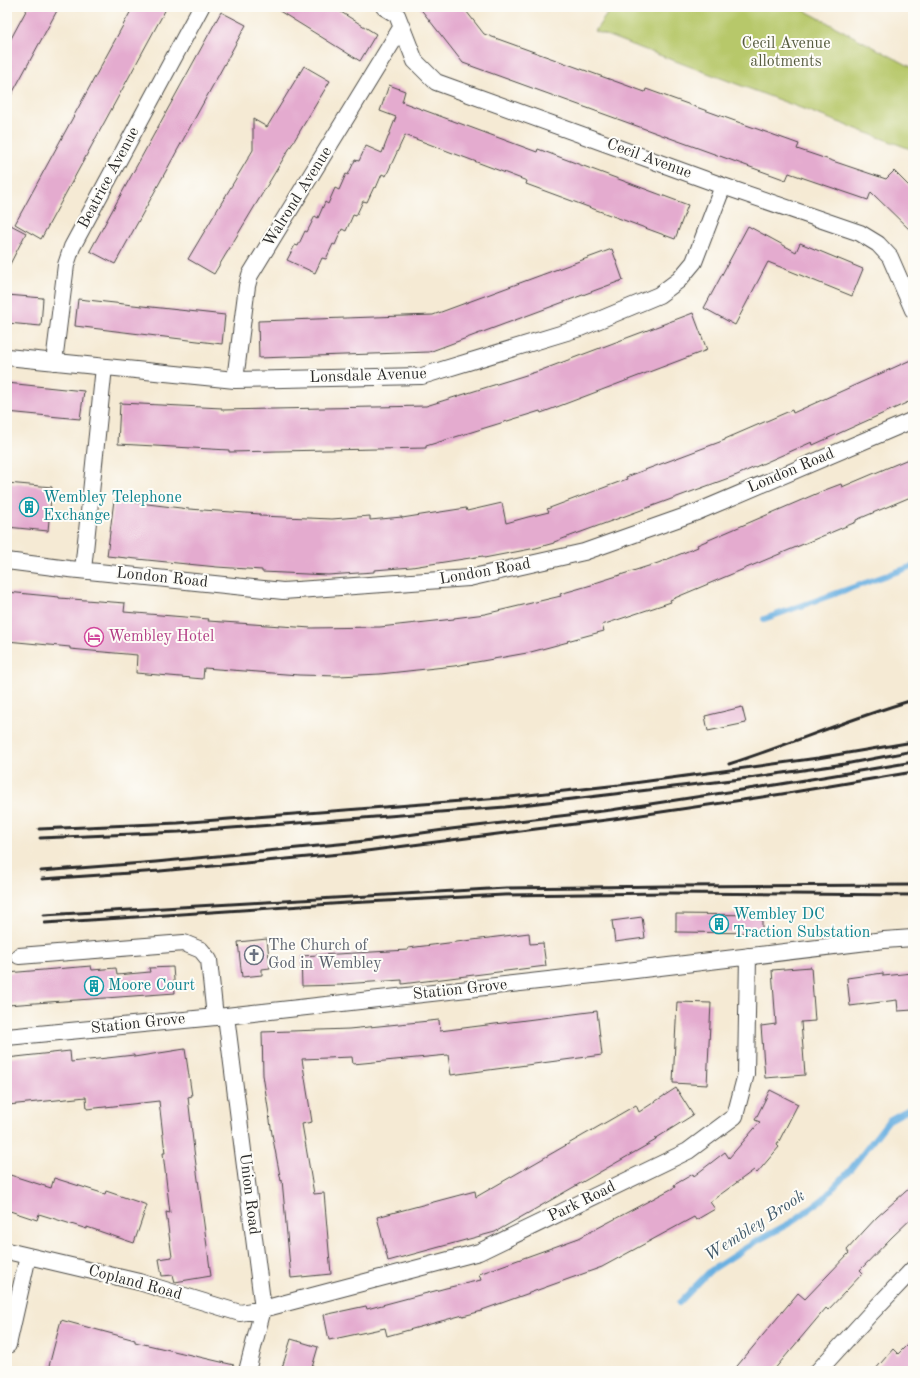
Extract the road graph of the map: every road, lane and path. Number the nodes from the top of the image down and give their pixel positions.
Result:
1 (201, 7) edge
2 (384, 7) edge
3 (401, 28) junction
4 (723, 186) junction
5 (913, 310) edge
6 (7, 356) edge
7 (54, 362) junction
8 (104, 367) junction
9 (235, 380) junction
10 (913, 420) edge
11 (7, 561) edge
12 (82, 570) junction
13 (913, 938) edge
14 (19, 956) dead end
15 (748, 956) junction
16 (221, 1016) junction
17 (7, 1037) edge
18 (7, 1251) edge
19 (28, 1256) junction
20 (913, 1269) edge
21 (263, 1309) junction
22 (8, 1345) edge
23 (247, 1371) edge
24 (818, 1371) edge

1 - 7 street, Beatrice Avenue
2 - 3 street, Cecil Avenue
3 - 4 street, Cecil Avenue
3 - 9 street, Walrond Avenue
4 - 5 street, Cecil Avenue
4 - 9 street, Lonsdale Avenue
6 - 7 street, Lonsdale Avenue
7 - 8 street, Lonsdale Avenue
8 - 9 street, Lonsdale Avenue
8 - 12 street
10 - 12 street, London Road
11 - 12 street, London Road
13 - 15 street, Station Grove
14 - 16 street, Union Road
15 - 16 street, Station Grove
15 - 21 street, Park Road
16 - 17 street, Station Grove
16 - 21 street, Union Road
18 - 19 street, Copland Road
19 - 21 street, Copland Road
19 - 22 street
20 - 24 street
21 - 23 street, Union Road

